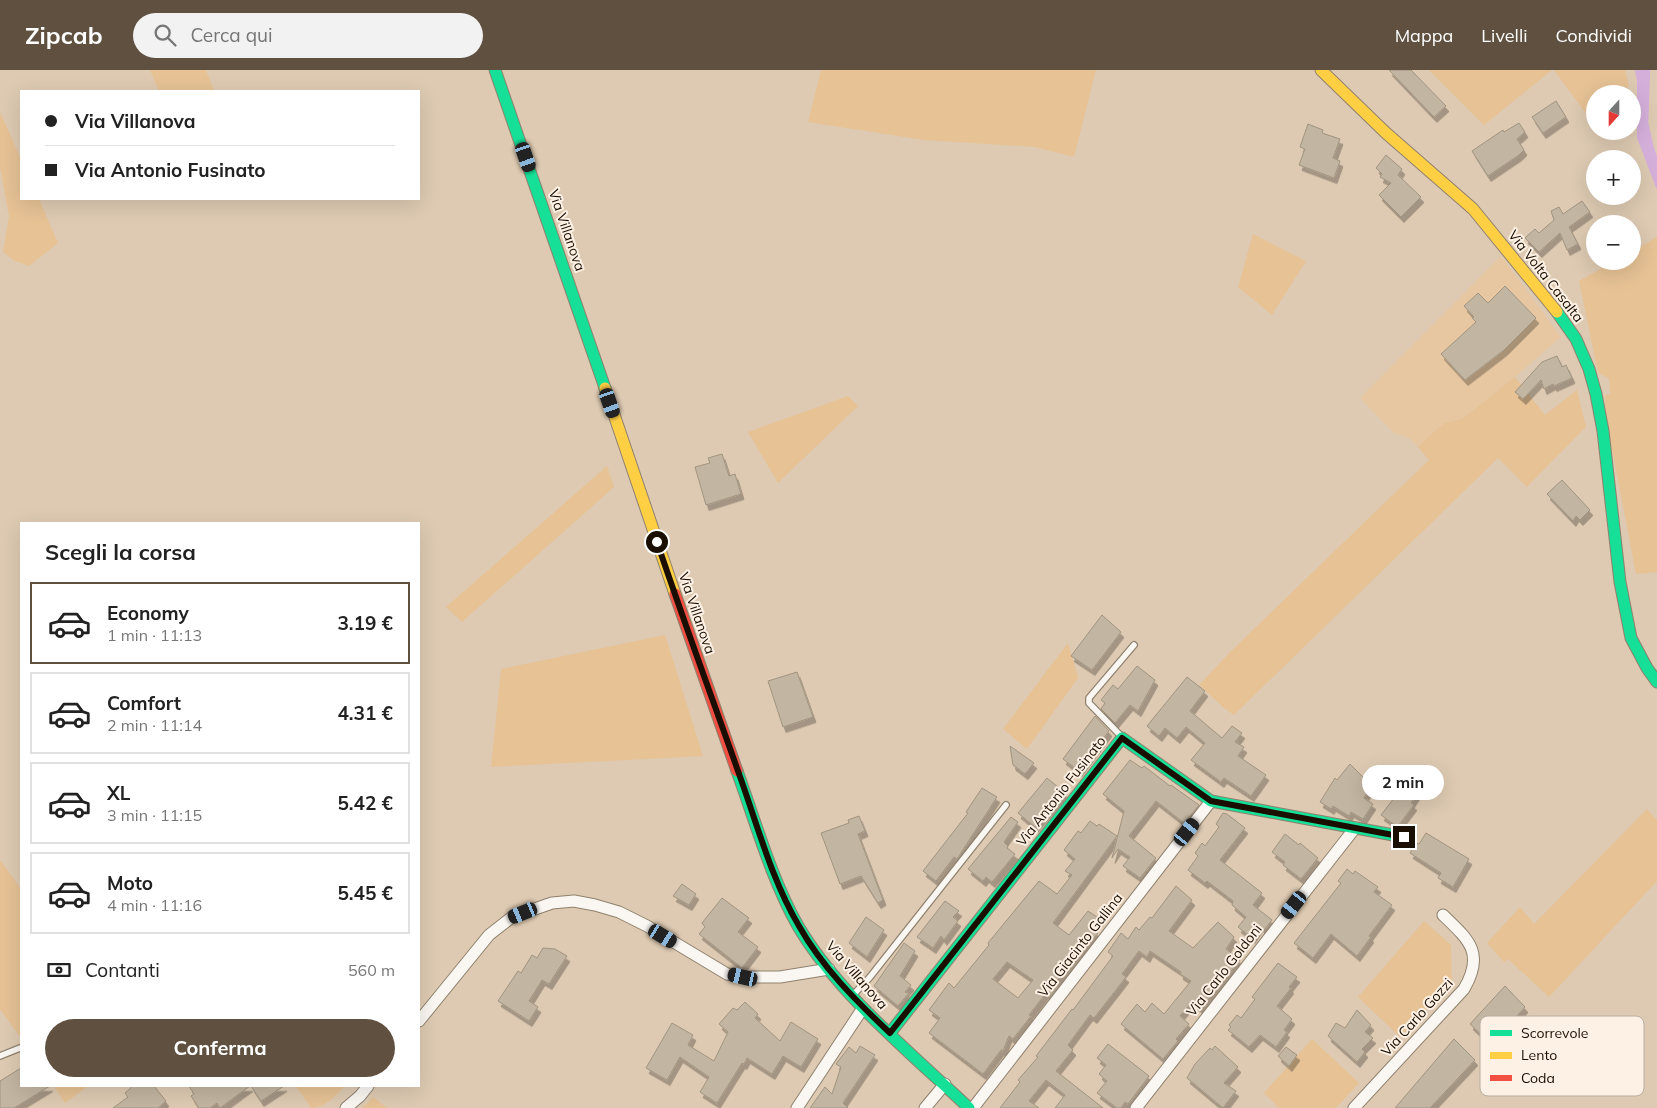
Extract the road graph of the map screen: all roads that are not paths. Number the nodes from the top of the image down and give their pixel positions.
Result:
1 (495, 70) edge
2 (1321, 70) edge
3 (1134, 645) dead end
4 (1657, 682) edge
5 (1122, 738) junction
6 (1211, 801) junction
7 (1006, 805) dead end
8 (1355, 828) junction
9 (1404, 837) dead end
10 (1443, 915) dead end
11 (829, 969) junction
12 (853, 996) junction
13 (863, 1008) junction
14 (420, 1020) edge
15 (890, 1033) junction
16 (20, 1048) edge
17 (0, 1056) edge
18 (945, 1084) junction
19 (367, 1087) edge
20 (346, 1108) edge
21 (797, 1108) edge
22 (925, 1108) edge
23 (969, 1108) edge
24 (973, 1108) edge
25 (1136, 1108) edge
26 (1354, 1108) edge

1 - 11 street, Via Villanova
2 - 4 street, Via Volta Casalta
3 - 5 lane, Via Antonio Fusinato
5 - 6 street, Via Antonio Fusinato
5 - 15 street, Via Antonio Fusinato
6 - 8 street, Via Antonio Fusinato
6 - 24 street, Via Giacinto Gallina
7 - 12 lane
8 - 9 street, Via Antonio Fusinato
8 - 25 street, Via Carlo Goldoni
10 - 26 street, Via Carlo Gozzi
11 - 12 street, Via Villanova
11 - 14 street
12 - 13 street, Via Villanova
13 - 15 street, Via Villanova
13 - 21 street
15 - 18 street, Via Villanova
16 - 17 lane
18 - 22 street
18 - 23 street, Via Villanova
19 - 20 street

